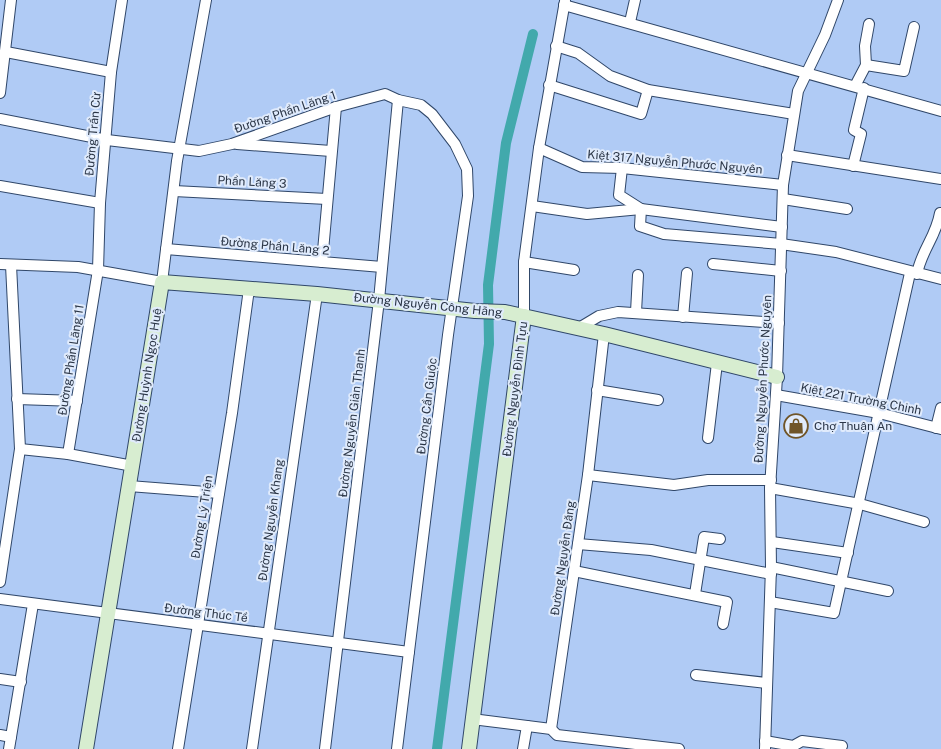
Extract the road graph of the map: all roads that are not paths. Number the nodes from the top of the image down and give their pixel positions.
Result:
1 (11, 0) edge
2 (122, 0) edge
3 (206, 0) edge
4 (635, 0) edge
5 (838, 0) edge
6 (564, 3) edge
7 (630, 22) junction
8 (869, 24) dead end
9 (914, 27) dead end
10 (556, 46) junction
11 (6, 52) junction
12 (866, 65) junction
13 (111, 72) junction
14 (807, 73) junction
15 (549, 86) junction
16 (860, 87) junction
17 (648, 90) junction
18 (0, 93) edge
19 (398, 100) junction
20 (336, 107) junction
21 (941, 111) edge
22 (794, 114) junction
23 (0, 119) edge
24 (107, 140) junction
25 (232, 144) junction
26 (180, 148) junction
27 (538, 148) junction
28 (331, 151) junction
29 (787, 155) junction
30 (852, 166) junction
31 (622, 168) junction
32 (941, 179) edge
33 (783, 184) junction
34 (0, 186) edge
35 (174, 191) junction
36 (328, 199) junction
37 (783, 199) junction
38 (100, 203) junction
39 (532, 206) junction
40 (941, 208) edge
41 (641, 209) junction
42 (848, 209) dead end
43 (941, 213) edge
44 (782, 227) junction
45 (781, 244) junction
46 (166, 249) junction
47 (322, 262) junction
48 (524, 262) junction
49 (5, 264) edge
50 (713, 264) dead end
51 (382, 267) junction
52 (98, 270) junction
53 (574, 270) dead end
54 (781, 271) junction
55 (687, 273) dead end
56 (914, 274) junction
57 (638, 275) dead end
58 (941, 279) edge
59 (162, 282) junction
60 (249, 290) junction
61 (317, 294) junction
62 (379, 300) junction
63 (452, 307) junction
64 (636, 312) junction
65 (524, 316) junction
66 (683, 317) junction
67 (779, 323) junction
68 (579, 328) junction
69 (604, 334) junction
70 (717, 363) junction
71 (777, 377) junction
72 (597, 390) junction
73 (776, 395) junction
74 (18, 399) junction
75 (658, 400) dead end
76 (77, 401) junction
77 (941, 408) edge
78 (879, 413) junction
79 (939, 428) edge
80 (708, 438) dead end
81 (20, 449) junction
82 (68, 454) junction
83 (132, 466) junction
84 (588, 475) junction
85 (771, 484) junction
86 (129, 486) junction
87 (218, 493) junction
88 (860, 504) junction
89 (924, 522) dead end
90 (720, 539) dead end
91 (772, 542) junction
92 (578, 544) junction
93 (848, 553) junction
94 (700, 560) junction
95 (574, 571) junction
96 (771, 571) junction
97 (842, 581) junction
98 (0, 582) edge
99 (888, 591) dead end
100 (695, 594) junction
101 (0, 599) edge
102 (770, 602) junction
103 (33, 604) junction
104 (106, 614) junction
105 (197, 624) junction
106 (723, 624) dead end
107 (268, 634) junction
108 (339, 643) junction
109 (409, 652) junction
110 (696, 675) dead end
111 (0, 679) edge
112 (21, 682) junction
113 (767, 683) junction
114 (472, 719) junction
115 (527, 726) junction
116 (551, 728) junction
117 (0, 734) edge
118 (11, 737) junction
119 (765, 745) edge
120 (842, 746) dead end
121 (9, 749) edge
122 (86, 749) edge
123 (178, 749) edge
124 (252, 749) edge
125 (325, 749) edge
126 (398, 749) edge
127 (469, 749) edge
128 (523, 749) edge
129 (679, 749) edge

1 - 11 street
2 - 13 street, Đường Trần Cừ
3 - 26 street, Đường Huỳnh Ngọc Huệ
4 - 7 street
5 - 14 street, Đường Nguyễn Phước Nguyên
6 - 7 street
6 - 10 street, Đường Nguyễn Đình Tựu
7 - 14 street
8 - 12 street
9 - 12 street
10 - 15 street, Đường Nguyễn Đình Tựu
10 - 17 street
11 - 13 street
11 - 18 street
12 - 16 street
13 - 24 street, Đường Trần Cừ
14 - 16 street
14 - 22 street, Đường Nguyễn Phước Nguyên
15 - 17 street
15 - 27 street, Đường Nguyễn Đình Tựu
16 - 21 street
16 - 30 street
17 - 22 street
19 - 20 street, Đường Phần Lăng 1
19 - 51 street, Đường Nguyễn Giản Thanh
19 - 63 street, Đường Cần Giuộc
20 - 25 street, Đường Phần Lăng 1
20 - 28 street
22 - 29 street, Đường Nguyễn Phước Nguyên
23 - 24 street, Đường Phần Lăng 1
24 - 26 street, Đường Phần Lăng 1
24 - 38 street, Đường Trần Cừ
25 - 26 street, Đường Phần Lăng 1
25 - 28 street
26 - 35 street, Đường Huỳnh Ngọc Huệ
27 - 31 street, Kiệt 317 Nguyễn Phước Nguyên
27 - 39 street, Đường Nguyễn Đình Tựu
28 - 36 street
29 - 30 street
29 - 33 street, Đường Nguyễn Phước Nguyên
30 - 32 street
31 - 33 street, Kiệt 317 Nguyễn Phước Nguyên
31 - 41 street
33 - 37 street, Đường Nguyễn Phước Nguyên
34 - 38 street
35 - 36 street, Phần Lăng 3
35 - 46 street, Đường Huỳnh Ngọc Huệ
36 - 47 street
37 - 42 street
37 - 44 street, Đường Nguyễn Phước Nguyên
38 - 52 street, Đường Trần Cừ
39 - 41 street
39 - 48 street, Đường Nguyễn Đình Tựu
40 - 43 street
41 - 44 street
41 - 45 street
43 - 56 street
44 - 45 street, Đường Nguyễn Phước Nguyên
45 - 54 street, Đường Nguyễn Phước Nguyên
45 - 56 street
46 - 47 street, Đường Phần Lăng 2
46 - 59 street, Đường Huỳnh Ngọc Huệ
47 - 51 street, Đường Phần Lăng 2
48 - 53 street
48 - 65 street, Đường Nguyễn Đình Tựu
49 - 52 street
49 - 74 street
50 - 54 street
51 - 62 street, Đường Nguyễn Giản Thanh
52 - 59 street
52 - 76 street, Đường Phần Lăng 11
54 - 67 street, Đường Nguyễn Phước Nguyên
55 - 66 street
56 - 58 street
56 - 78 street
57 - 64 street
59 - 60 street, Đường Nguyễn Công Hãng
59 - 83 street, Đường Huỳnh Ngọc Huệ
60 - 61 street, Đường Nguyễn Công Hãng
60 - 87 street, Đường Lý Triện
61 - 62 street, Đường Nguyễn Công Hãng
61 - 107 street, Đường Nguyễn Khang
62 - 63 street, Đường Nguyễn Công Hãng
62 - 108 street, Đường Nguyễn Giản Thanh
63 - 65 street, Đường Nguyễn Công Hãng
63 - 109 street, Đường Cần Giuộc
64 - 66 street
64 - 68 street
65 - 68 street, Đường Nguyễn Công Hãng
65 - 114 street, Đường Nguyễn Đình Tựu
66 - 67 street
67 - 71 street, Đường Nguyễn Phước Nguyên
68 - 69 street, Đường Nguyễn Công Hãng
69 - 70 street, Đường Nguyễn Công Hãng
69 - 72 street, Đường Nguyễn Đăng
70 - 71 street, Đường Nguyễn Công Hãng
70 - 80 street
71 - 73 street, Đường Nguyễn Phước Nguyên
72 - 75 street
72 - 84 street, Đường Nguyễn Đăng
73 - 78 street, Kiệt 221 Trường Chinh
73 - 85 street, Đường Nguyễn Phước Nguyên
74 - 76 street
74 - 81 street
76 - 82 street, Đường Phần Lăng 11
77 - 79 street
78 - 79 street, Kiệt 221 Trường Chinh
78 - 88 street
81 - 82 street
81 - 98 street
82 - 83 street
83 - 86 street, Đường Huỳnh Ngọc Huệ
84 - 85 street
84 - 92 street, Đường Nguyễn Đăng
85 - 88 street
85 - 91 street, Đường Nguyễn Phước Nguyên
86 - 87 street
86 - 104 street, Đường Huỳnh Ngọc Huệ
87 - 105 street, Đường Lý Triện
88 - 89 street
88 - 93 street
90 - 94 street
91 - 93 street
91 - 96 street, Đường Nguyễn Phước Nguyên
92 - 94 street
92 - 95 street, Đường Nguyễn Đăng
93 - 97 street
94 - 96 street
94 - 100 street
95 - 100 street
95 - 116 street, Đường Nguyễn Đăng
96 - 97 street
96 - 102 street, Đường Nguyễn Phước Nguyên
97 - 99 street
97 - 102 street
100 - 106 street
101 - 103 street, Đường Thúc Tề
102 - 113 street, Đường Nguyễn Phước Nguyên
103 - 104 street, Đường Thúc Tề
103 - 112 street
104 - 105 street, Đường Thúc Tề
104 - 122 street, Đường Huỳnh Ngọc Huệ
105 - 107 street, Đường Thúc Tề
105 - 123 street, Đường Lý Triện
107 - 108 street, Đường Thúc Tề
107 - 124 street, Đường Nguyễn Khang
108 - 109 street, Đường Thúc Tề
108 - 125 street, Đường Nguyễn Giản Thanh
109 - 126 street, Đường Cần Giuộc
110 - 113 street
111 - 112 street
112 - 118 street
113 - 119 street, Đường Nguyễn Phước Nguyên
114 - 115 street
114 - 127 street, Đường Nguyễn Đình Tựu
115 - 116 street
115 - 128 street
116 - 129 street
117 - 118 street
118 - 121 street
119 - 120 street, Đường Nguyễn Phước Nguyên

